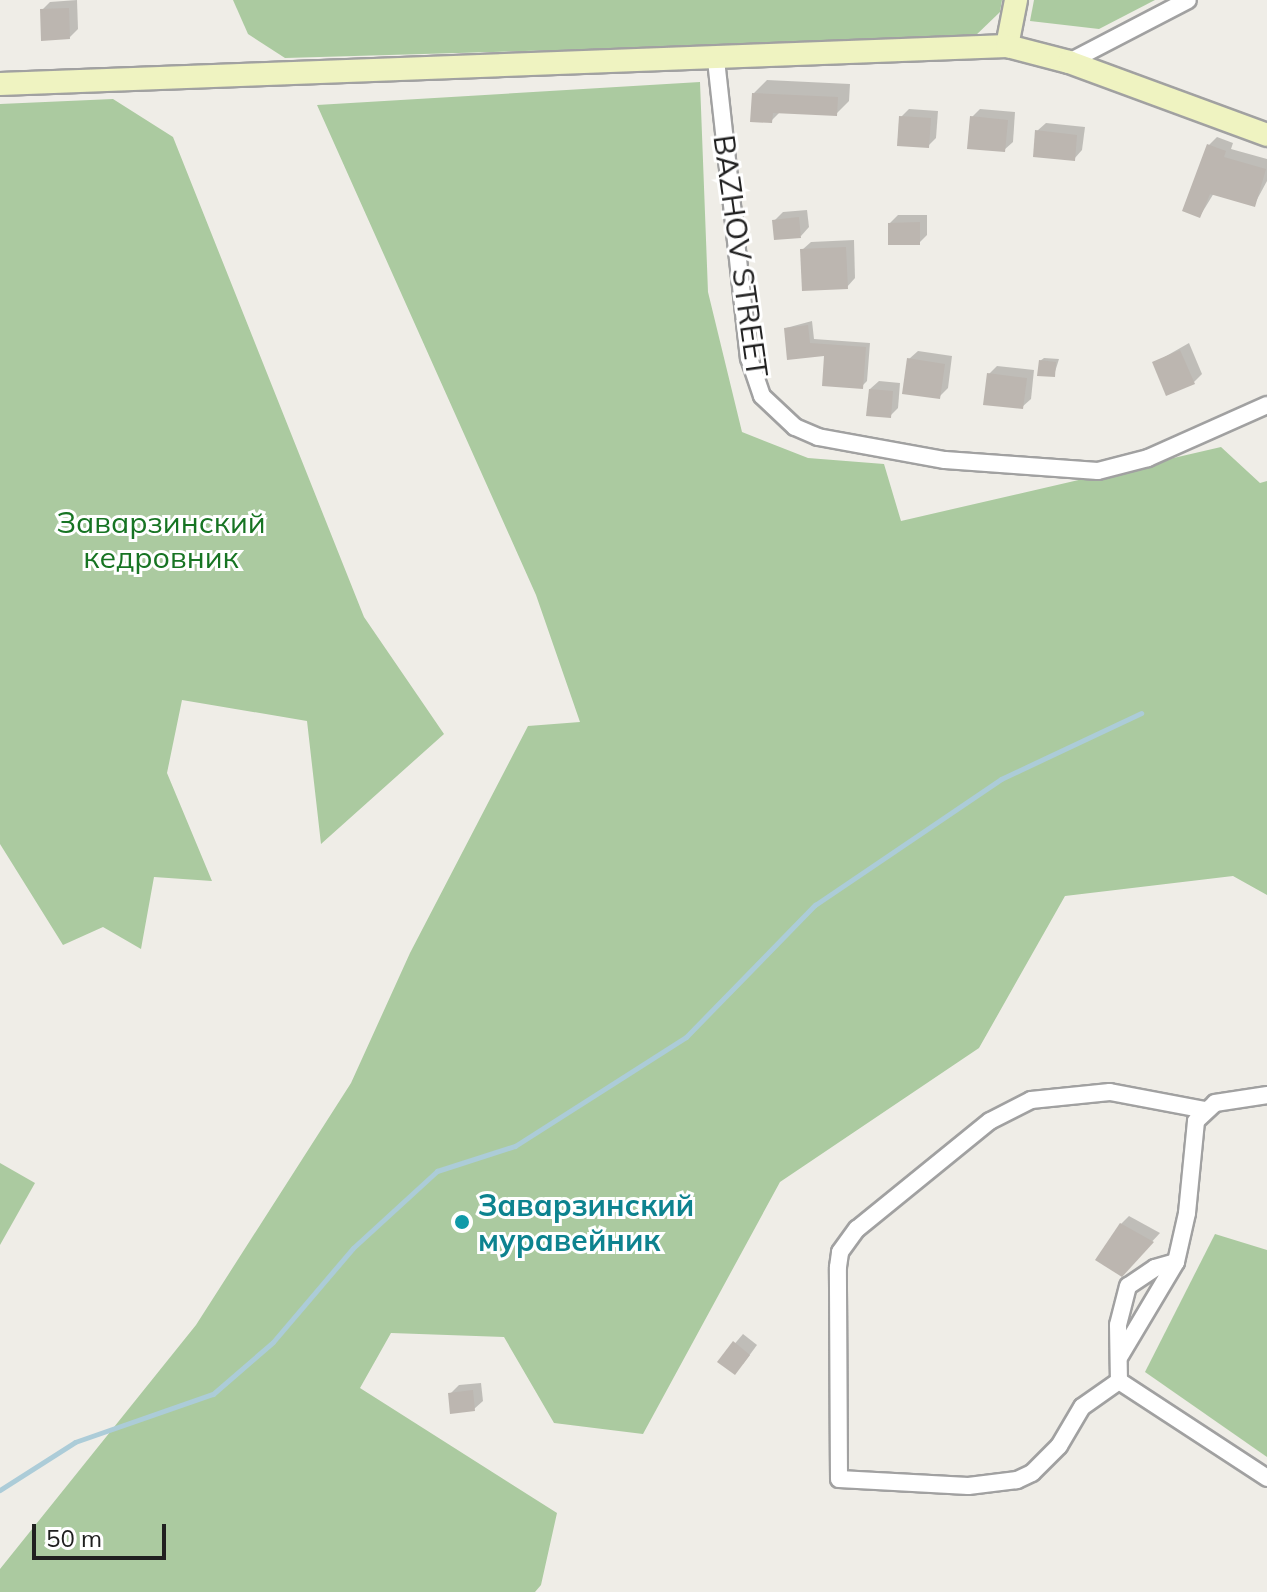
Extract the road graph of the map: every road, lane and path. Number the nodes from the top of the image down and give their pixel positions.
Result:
1 (1016, 0) edge
2 (1188, 0) edge
3 (1007, 46) junction
4 (716, 60) junction
5 (1069, 62) junction
6 (0, 84) edge
7 (1267, 135) edge
8 (1267, 405) edge
9 (1267, 1095) edge
10 (1205, 1110) junction
11 (1176, 1262) junction
12 (1120, 1356) junction
13 (1119, 1381) junction
14 (1267, 1478) edge

1 - 3 street
2 - 5 street
3 - 4 street
3 - 5 street
4 - 6 street
4 - 8 street, BAZHOV STREET
5 - 7 street
9 - 10 street
10 - 11 street
10 - 13 street
11 - 12 street
11 - 12 street
12 - 13 street
13 - 14 street

